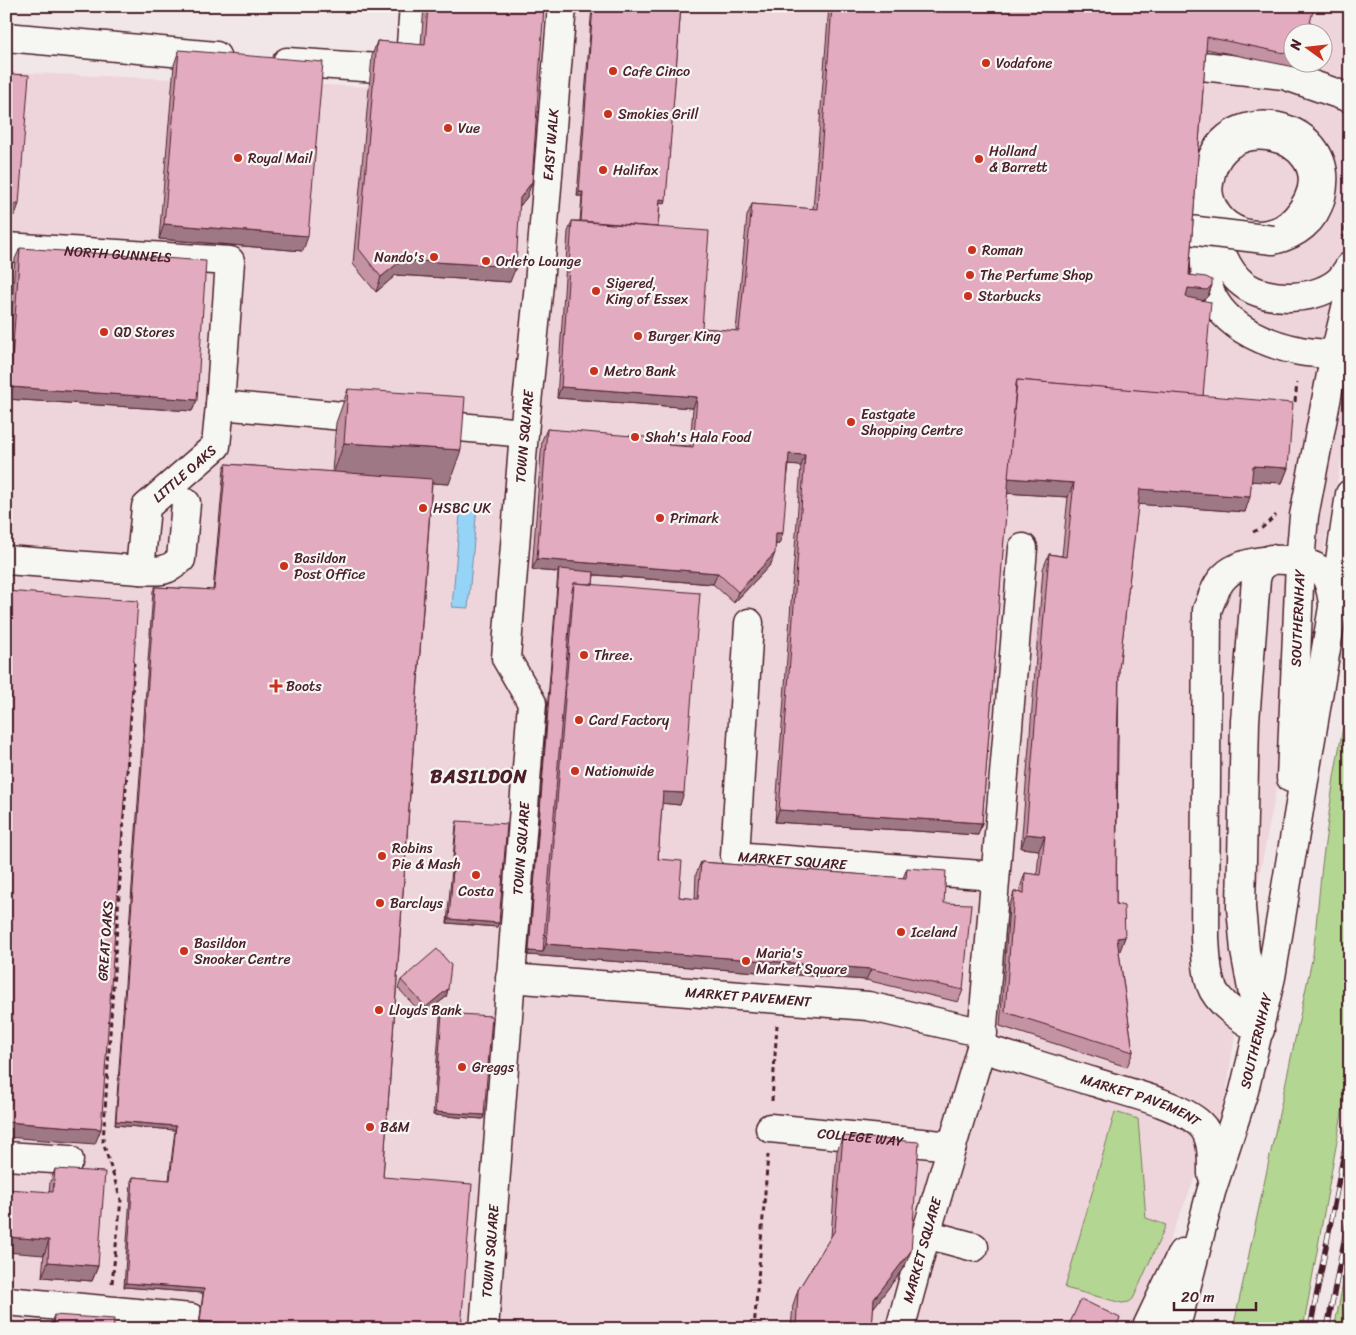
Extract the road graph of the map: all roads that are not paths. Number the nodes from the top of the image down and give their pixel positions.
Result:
1 (414, 6) edge
2 (562, 6) edge
3 (6, 36) edge
4 (1202, 66) edge
5 (1350, 98) edge
6 (1208, 194) junction
7 (1189, 230) edge
8 (6, 247) edge
9 (230, 261) joint
10 (1350, 266) edge
11 (540, 284) joint
12 (1350, 291) edge
13 (1345, 353) edge
14 (220, 405) junction
15 (524, 433) junction
16 (1350, 494) edge
17 (186, 503) dead end
18 (1023, 548) dead end
19 (1271, 559) junction
20 (6, 560) edge
21 (1300, 562) junction
22 (140, 570) junction
23 (1333, 607) junction
24 (749, 623) dead end
25 (994, 876) junction
26 (1287, 886) junction
27 (510, 978) junction
28 (1260, 1030) junction
29 (982, 1041) junction
30 (770, 1128) road end
31 (952, 1146) junction
32 (6, 1156) edge
33 (69, 1160) dead end
34 (1211, 1192) junction
35 (926, 1234) junction
36 (974, 1247) dead end
37 (6, 1301) edge
38 (191, 1318) dead end
39 (484, 1329) edge
40 (900, 1329) edge
41 (1146, 1329) edge
42 (1173, 1329) edge

1 - 3 street
2 - 11 street, EAST WALK
4 - 5 street
6 - 7 street, bridge
6 - 10 street
6 - 13 street
8 - 9 street, NORTH GUNNELS
9 - 14 street, LITTLE OAKS
11 - 15 street, TOWN SQUARE
12 - 13 street, SOUTHERNHAY
13 - 21 street, SOUTHERNHAY
14 - 15 street
14 - 22 street, LITTLE OAKS
15 - 27 street, TOWN SQUARE
16 - 23 street, SOUTHERNHAY
17 - 22 street, LITTLE OAKS
18 - 25 street, MARKET SQUARE
19 - 21 street
19 - 28 street
19 - 28 street
20 - 22 street, LITTLE OAKS
21 - 23 street
21 - 26 street, SOUTHERNHAY
23 - 26 street, SOUTHERNHAY
24 - 25 street, MARKET SQUARE
25 - 29 street, MARKET SQUARE
26 - 28 street, SOUTHERNHAY
27 - 29 street, MARKET PAVEMENT
27 - 39 street, TOWN SQUARE
28 - 34 street, SOUTHERNHAY
29 - 31 street, MARKET SQUARE
29 - 34 street, MARKET PAVEMENT
30 - 31 street, COLLEGE WAY
31 - 35 street, MARKET SQUARE
32 - 33 street
34 - 41 street, SOUTHERNHAY
34 - 42 street, SOUTHERNHAY
35 - 36 street
35 - 40 street, MARKET SQUARE
37 - 38 street

